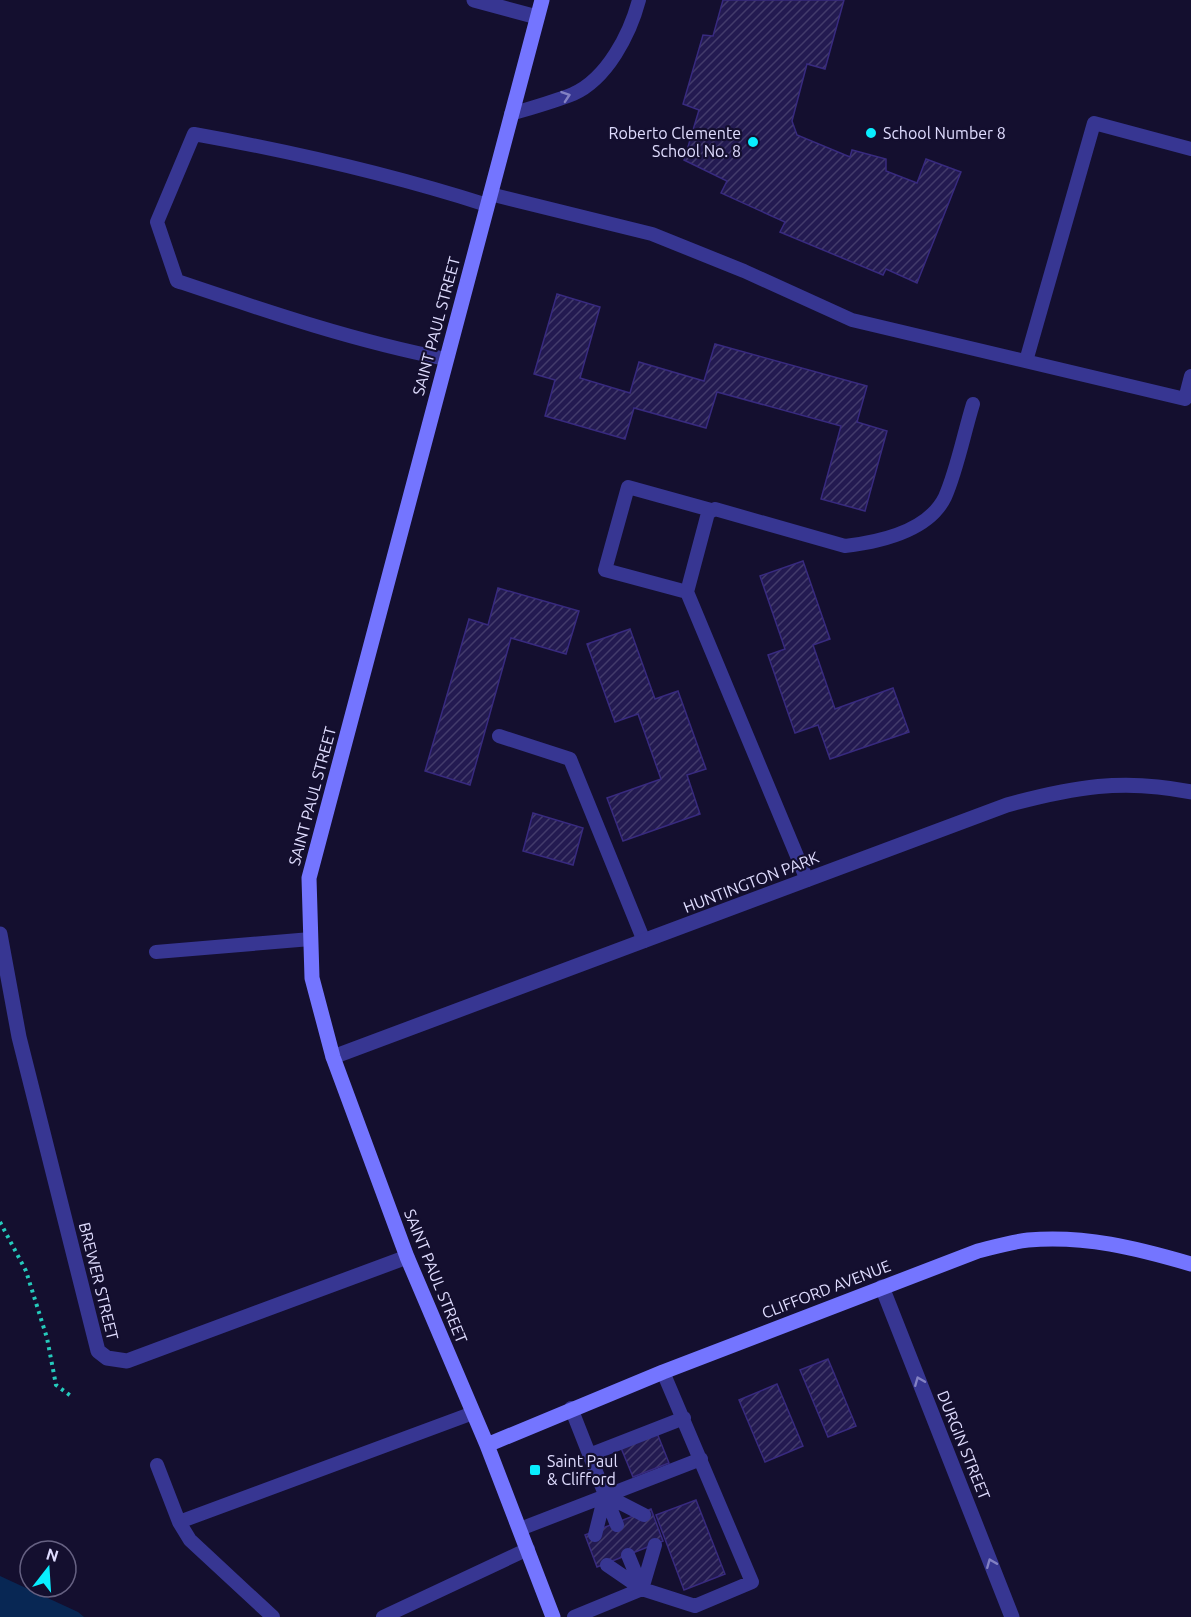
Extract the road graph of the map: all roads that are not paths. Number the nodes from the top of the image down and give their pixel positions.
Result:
1 (474, 0) edge
2 (542, 0) edge
3 (639, 0) edge
4 (537, 17) junction
5 (511, 114) junction
6 (1191, 149) edge
7 (488, 200) junction
8 (446, 359) junction
9 (1026, 361) junction
10 (1191, 376) edge
11 (973, 404) dead end
12 (711, 510) junction
13 (687, 592) junction
14 (499, 736) dead end
15 (1191, 792) edge
16 (807, 880) junction
17 (0, 934) edge
18 (311, 939) junction
19 (644, 941) junction
20 (156, 952) dead end
21 (333, 1058) junction
22 (407, 1257) junction
23 (1191, 1264) edge
24 (882, 1287) junction
25 (663, 1372) junction
26 (571, 1408) junction
27 (473, 1413) junction
28 (684, 1418) junction
29 (487, 1445) junction
30 (590, 1455) junction
31 (701, 1459) junction
32 (157, 1465) dead end
33 (605, 1495) junction
34 (644, 1515) dead end
35 (179, 1521) junction
36 (616, 1525) dead end
37 (520, 1529) junction
38 (595, 1534) dead end
39 (655, 1545) dead end
40 (528, 1549) junction
41 (628, 1555) dead end
42 (607, 1565) dead end
43 (642, 1589) junction
44 (273, 1617) edge
45 (383, 1617) edge
46 (553, 1617) edge
47 (574, 1617) edge
48 (1012, 1617) edge

1 - 4 street
2 - 4 main road, SAINT PAUL STREET
5 -> 3 lane
4 - 5 main road, SAINT PAUL STREET
5 - 7 main road, SAINT PAUL STREET
6 - 9 lane
7 - 8 main road, SAINT PAUL STREET
7 - 8 lane
7 - 9 lane
8 - 18 main road, SAINT PAUL STREET
9 - 10 lane
11 - 12 lane
12 - 13 lane
12 - 13 lane
13 - 16 lane
14 - 19 lane
15 - 16 street, HUNTINGTON PARK
16 - 19 street, HUNTINGTON PARK
17 - 22 street, BREWER STREET
18 - 20 lane
18 - 21 main road, SAINT PAUL STREET
19 - 21 street, HUNTINGTON PARK
21 - 22 main road, SAINT PAUL STREET
22 - 27 main road, SAINT PAUL STREET
23 - 24 main road, CLIFFORD AVENUE
24 - 25 main road, CLIFFORD AVENUE
48 -> 24 street, DURGIN STREET
25 - 26 main road, CLIFFORD AVENUE
25 - 28 lane
26 - 29 main road, CLIFFORD AVENUE
26 - 30 lane
27 - 29 main road, SAINT PAUL STREET
27 - 35 lane
28 - 30 lane
28 - 31 lane
29 - 37 main road, SAINT PAUL STREET
30 - 33 lane
31 - 33 lane
31 - 43 lane
32 - 35 lane
33 - 34 lane
33 - 36 lane
33 - 37 lane
33 - 38 lane
35 - 44 lane
37 - 40 main road, SAINT PAUL STREET
39 - 43 lane
40 - 45 lane
40 - 46 main road, SAINT PAUL STREET
41 - 43 lane
42 - 43 lane
43 - 47 lane

